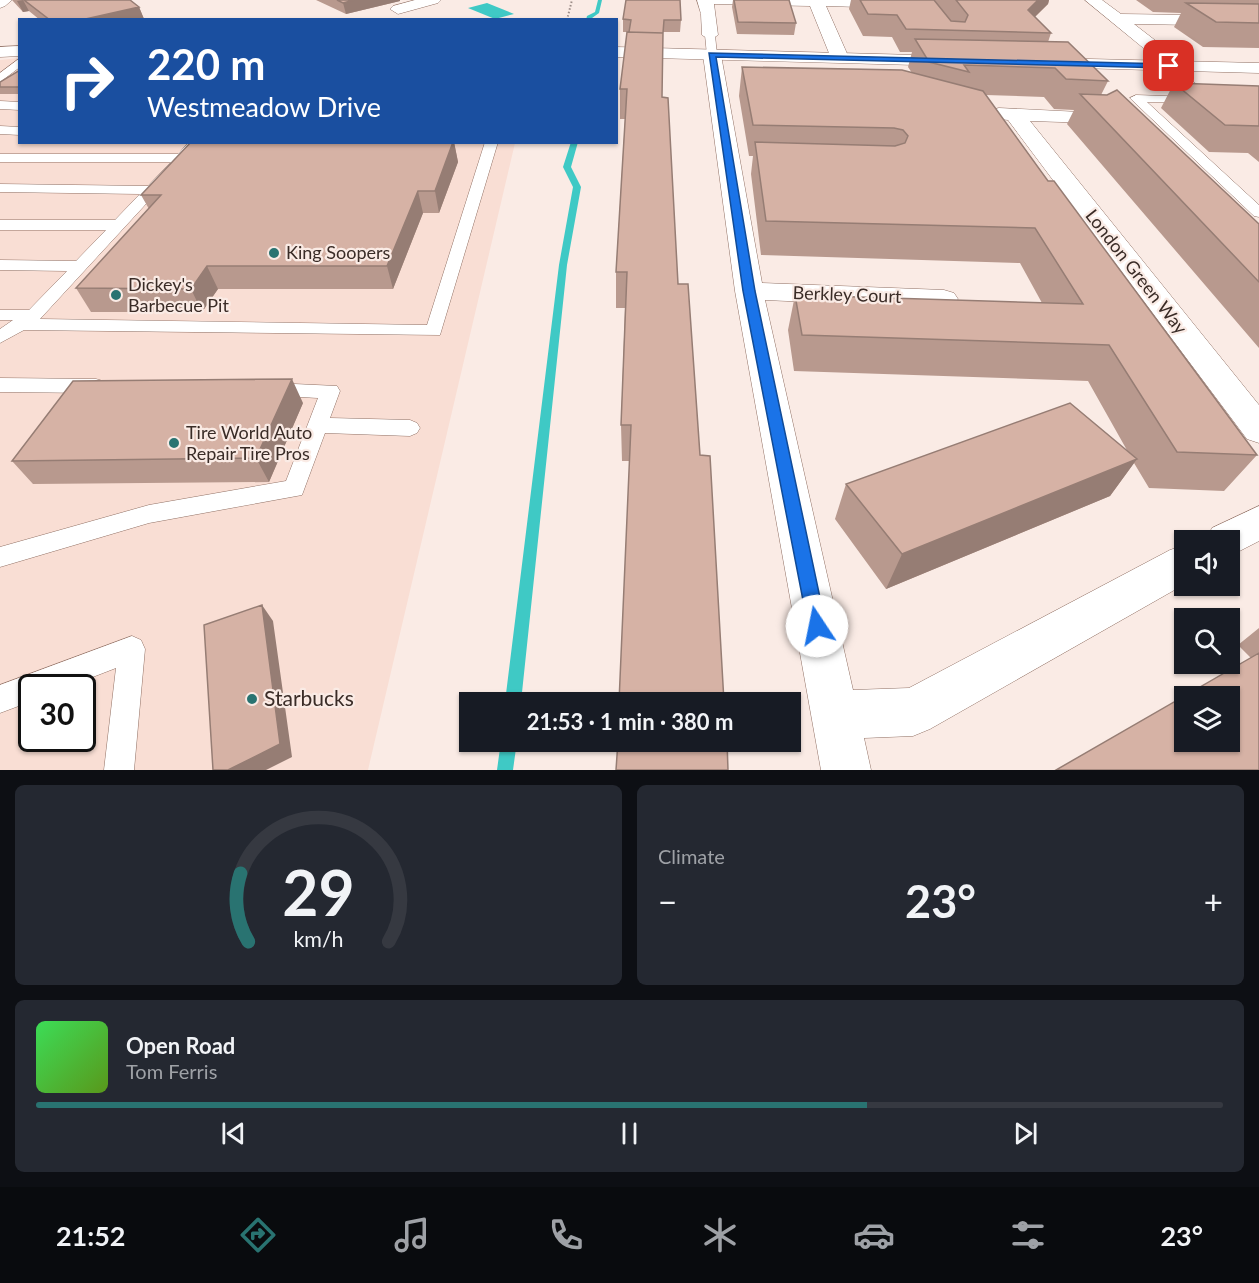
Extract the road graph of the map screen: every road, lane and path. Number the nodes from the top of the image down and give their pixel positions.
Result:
1 (4, 0) edge
2 (433, 0) edge
3 (572, 0) edge
4 (705, 0) edge
5 (716, 0) edge
6 (1093, 0) edge
7 (816, 2) edge
8 (0, 3) edge
9 (915, 3) edge
10 (397, 9) edge
11 (568, 18) edge
12 (1117, 19) junction
13 (1259, 21) edge
14 (18, 51) edge
15 (0, 52) edge
16 (618, 52) edge
17 (840, 58) junction
18 (977, 61) edge
19 (719, 62) junction
20 (18, 63) edge
21 (1025, 63) edge
22 (1169, 66) junction
23 (1259, 68) edge
24 (0, 79) edge
25 (0, 105) edge
26 (18, 106) edge
27 (982, 113) edge
28 (1014, 114) junction
29 (1093, 117) edge
30 (0, 130) edge
31 (18, 130) edge
32 (195, 144) edge
33 (491, 144) edge
34 (0, 158) edge
35 (183, 158) junction
36 (0, 188) edge
37 (153, 190) junction
38 (1259, 213) edge
39 (0, 225) edge
40 (120, 225) junction
41 (0, 265) edge
42 (81, 266) junction
43 (749, 291) junction
44 (944, 299) edge
45 (0, 315) edge
46 (28, 320) junction
47 (0, 338) edge
48 (0, 385) edge
49 (118, 387) edge
50 (248, 389) edge
51 (318, 425) junction
52 (410, 428) dead end
53 (1259, 430) edge
54 (1259, 522) edge
55 (1240, 532) edge
56 (0, 557) edge
57 (1174, 569) edge
58 (66, 674) edge
59 (18, 692) edge
60 (0, 699) edge
61 (835, 715) junction
62 (119, 770) edge
63 (846, 770) edge

1 - 8 street
2 - 10 street
3 - 11 path
4 - 19 street
5 - 7 street
6 - 12 street
7 - 9 street
7 - 17 street
12 - 13 street
12 - 22 street
14 - 15 street
16 - 19 street
17 - 18 street
17 - 19 street
19 - 43 street
20 - 24 lane
21 - 22 street
22 - 23 street
22 - 38 lane
25 - 26 lane
27 - 28 street
28 - 29 street
28 - 53 street, London Green Way
30 - 31 lane
32 - 35 lane
33 - 46 lane
34 - 35 lane
35 - 37 lane
36 - 37 lane
37 - 40 lane
39 - 40 lane
40 - 42 lane
41 - 42 lane
42 - 46 lane
43 - 44 street, Berkley Court
43 - 61 street
45 - 46 lane
46 - 47 lane
48 - 49 lane
50 - 51 lane
51 - 52 lane
51 - 56 lane
54 - 55 street
57 - 61 street
58 - 62 lane
59 - 60 lane
61 - 63 street

